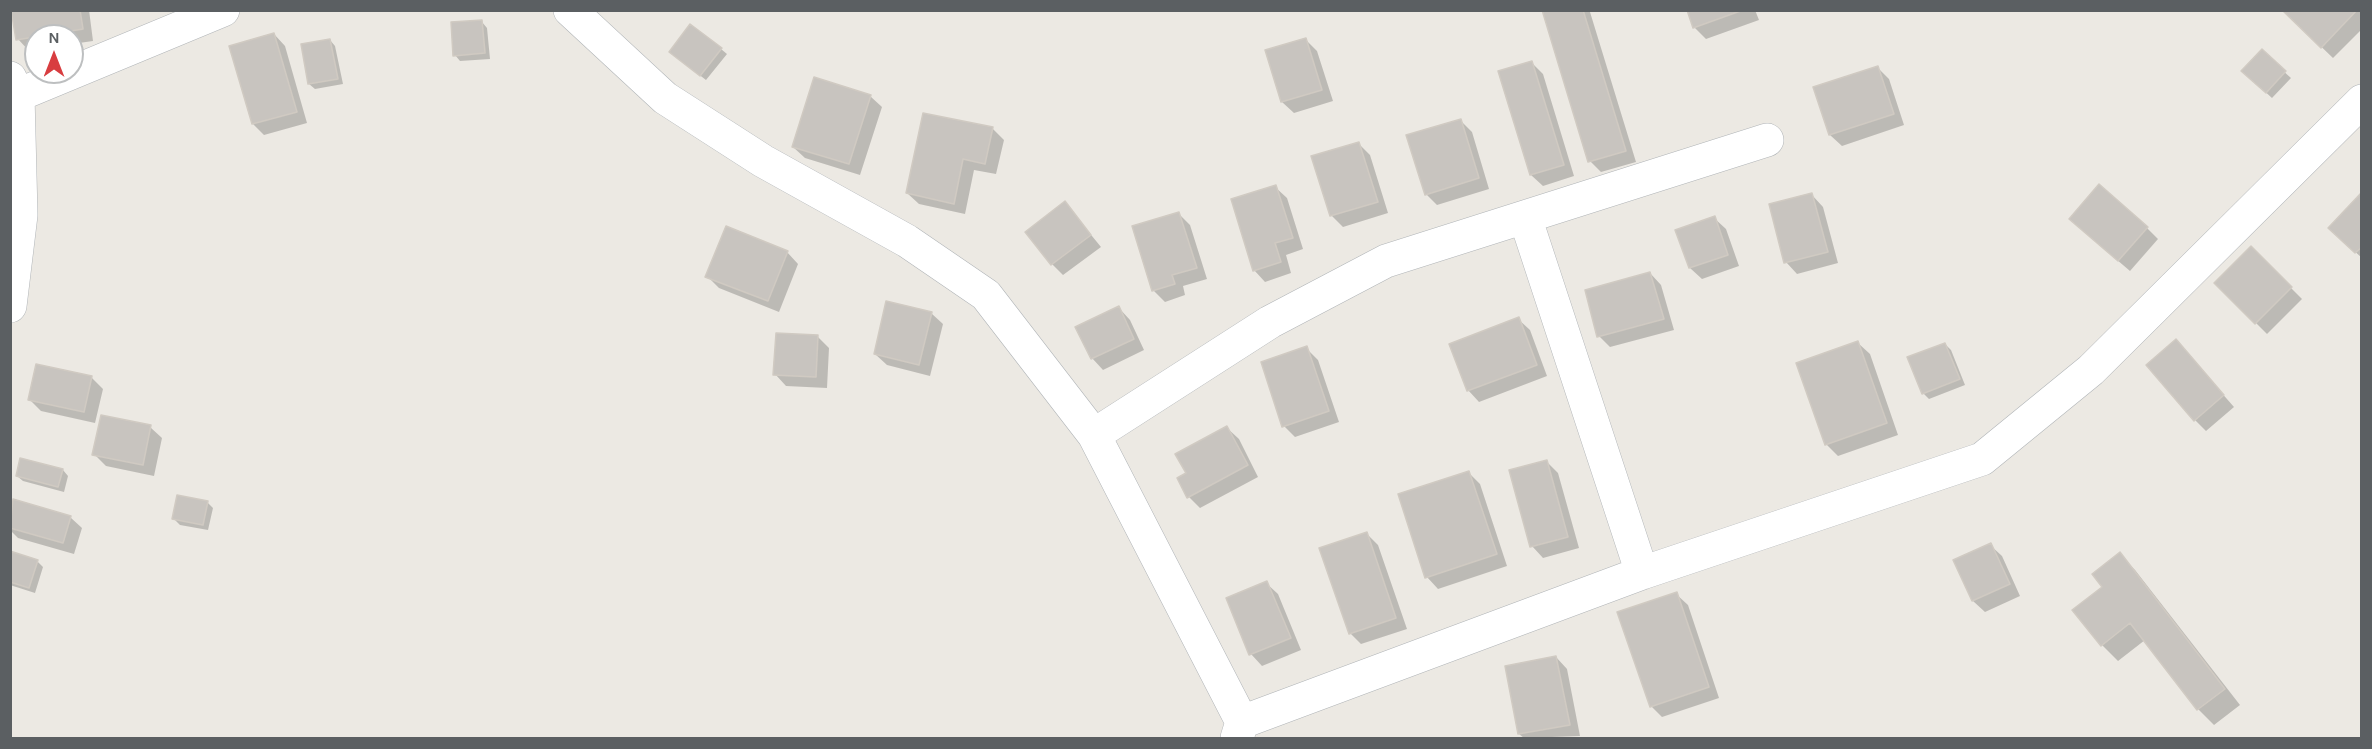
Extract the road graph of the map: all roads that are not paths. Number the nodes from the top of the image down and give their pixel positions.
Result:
1 (223, 10) edge
2 (570, 10) edge
3 (14, 87) edge
4 (2361, 101) edge
5 (1767, 140) dead end
6 (1525, 217) junction
7 (10, 306) edge
8 (1094, 435) junction
9 (1642, 573) junction
10 (1240, 730) edge

1 - 3 street
2 - 8 street
3 - 7 street
4 - 9 street
5 - 6 street
6 - 8 street
6 - 9 street
8 - 10 street
9 - 10 street

